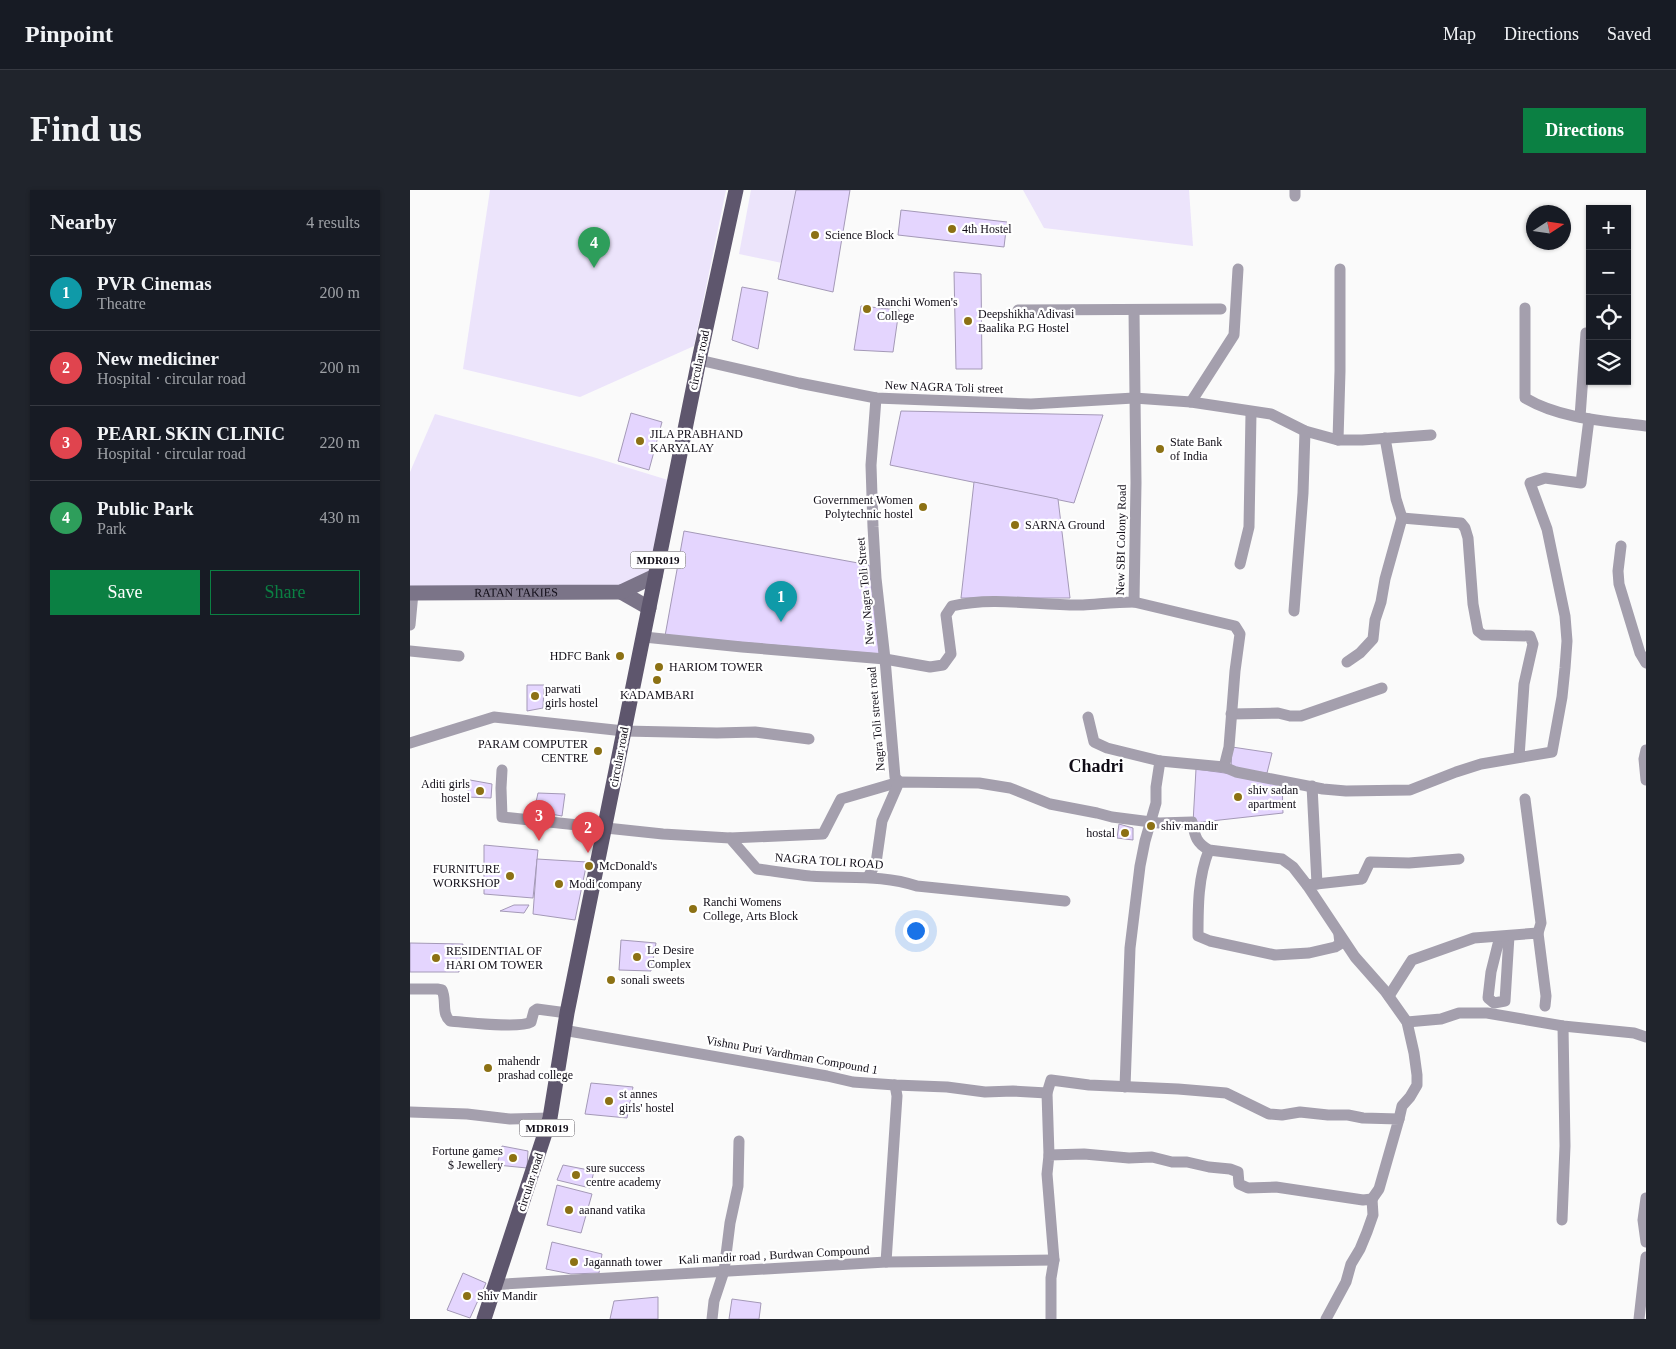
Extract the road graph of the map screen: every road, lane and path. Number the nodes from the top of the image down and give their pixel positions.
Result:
1 (736, 190) edge
2 (1238, 269) dead end
3 (1340, 269) dead end
4 (1525, 308) dead end
5 (1221, 309) dead end
6 (1018, 310) dead end
7 (1134, 310) junction
8 (1586, 332) dead end
9 (699, 360) junction
10 (876, 398) junction
11 (1134, 398) junction
12 (1191, 402) junction
13 (1251, 413) junction
14 (1585, 418) junction
15 (1646, 426) edge
16 (1305, 431) junction
17 (1431, 435) dead end
18 (1385, 438) junction
19 (1338, 440) junction
20 (1402, 518) junction
21 (1621, 546) dead end
22 (1240, 564) dead end
23 (655, 576) junction
24 (621, 592) junction
25 (411, 593) edge
26 (1134, 602) junction
27 (649, 608) junction
28 (1294, 611) dead end
29 (410, 625) edge
30 (644, 636) junction
31 (410, 652) edge
32 (460, 656) dead end
33 (885, 659) junction
34 (1347, 662) dead end
35 (1646, 663) edge
36 (1382, 688) dead end
37 (1231, 714) junction
38 (1088, 718) dead end
39 (624, 731) junction
40 (809, 738) dead end
41 (410, 743) edge
42 (1646, 750) edge
43 (1519, 757) junction
44 (1160, 761) junction
45 (1224, 768) junction
46 (502, 770) dead end
47 (897, 779) junction
48 (1646, 780) edge
49 (1312, 786) junction
50 (1525, 800) dead end
51 (1151, 822) junction
52 (605, 828) junction
53 (730, 838) junction
54 (1210, 850) junction
55 (1459, 859) dead end
56 (868, 877) junction
57 (1312, 885) junction
58 (1065, 901) dead end
59 (1538, 933) junction
60 (1339, 935) junction
61 (1509, 936) junction
62 (410, 989) edge
63 (1389, 996) junction
64 (1545, 1006) dead end
65 (567, 1013) junction
66 (1407, 1022) junction
67 (1563, 1026) junction
68 (564, 1030) junction
69 (1646, 1037) edge
70 (895, 1085) junction
71 (1125, 1088) junction
72 (1047, 1093) junction
73 (410, 1112) edge
74 (550, 1118) junction
75 (1398, 1119) junction
76 (739, 1141) dead end
77 (1049, 1154) junction
78 (1646, 1198) edge
79 (1372, 1199) junction
80 (1562, 1220) dead end
81 (1646, 1242) edge
82 (1646, 1258) edge
83 (1054, 1260) junction
84 (886, 1262) junction
85 (724, 1271) junction
86 (496, 1287) junction
87 (484, 1319) edge
88 (712, 1319) edge
89 (1051, 1319) edge
90 (1326, 1319) edge
91 (1639, 1319) edge

1 - 9 main road, circular road / MDR019
2 - 12 street
3 - 19 street
4 - 14 street
5 - 7 street
6 - 7 street
7 - 11 street, New SBI Colony Road
8 - 14 street
9 - 10 street, New NAGRA Toli street
9 - 23 main road, circular road / MDR019
10 - 11 street, New NAGRA Toli street
10 - 33 street, New Nagra Toli Street
11 - 12 street, New NAGRA Toli street
11 - 26 street, New SBI Colony Road
12 - 13 street, New NAGRA Toli street
13 - 16 street, New NAGRA Toli street
13 - 22 street
14 - 15 street
14 - 43 street
16 - 19 street, New NAGRA Toli street
16 - 28 street
17 - 18 street, New NAGRA Toli street
18 - 19 street, New NAGRA Toli street
18 - 20 street
20 - 34 street
20 - 43 street
21 - 35 street
23 - 24 street, RATAN TAKIES
23 - 27 main road, circular road / MDR019
24 - 25 street, RATAN TAKIES
24 - 27 street
25 - 29 street
26 - 33 street, New SBI Colony Road
26 - 37 street
27 - 30 main road, circular road / MDR019
30 - 33 street, New Nagra Toli Street
30 - 39 main road, circular road / MDR019
31 - 32 street
33 - 47 street, Nagra Toli street road
36 - 37 street
37 - 45 street
38 - 44 street
39 - 40 street
39 - 41 street
39 - 52 main road, circular road / MDR019
42 - 48 street
43 - 49 street
44 - 45 street
44 - 51 street
45 - 49 street
46 - 52 street
47 - 51 street, Nagra Toli street road
47 - 53 street
47 - 56 street
49 - 57 street
50 - 59 street
51 - 54 street, Nagra Toli street road
51 - 71 street
52 - 53 street
52 - 65 main road, circular road / MDR019
53 - 56 street, NAGRA TOLI ROAD
54 - 57 street
54 - 60 street
55 - 57 street
56 - 58 street, NAGRA TOLI ROAD
57 - 60 street
59 - 61 street
59 - 64 street
60 - 63 street
61 - 61 street
61 - 63 street
62 - 65 street
63 - 66 street
65 - 68 main road, circular road / MDR019
66 - 67 street
66 - 75 street
67 - 69 street
67 - 80 street
68 - 70 street, Vishnu Puri Vardhman Compound 1
68 - 74 main road, circular road / MDR019
70 - 72 street, Vishnu Puri Vardhman Compound 1
70 - 84 street
71 - 72 street
71 - 75 street
72 - 77 street
73 - 74 street
74 - 86 main road, circular road / MDR019
75 - 79 street
76 - 85 street
77 - 79 street
77 - 83 street
78 - 81 street
79 - 90 street
82 - 91 street
83 - 84 street, Kali mandir road , Burdwan Compound
83 - 89 street
84 - 85 street, Kali mandir road , Burdwan Compound
85 - 86 street, Kali mandir road , Burdwan Compound
85 - 88 street
86 - 87 main road, circular road / MDR019

